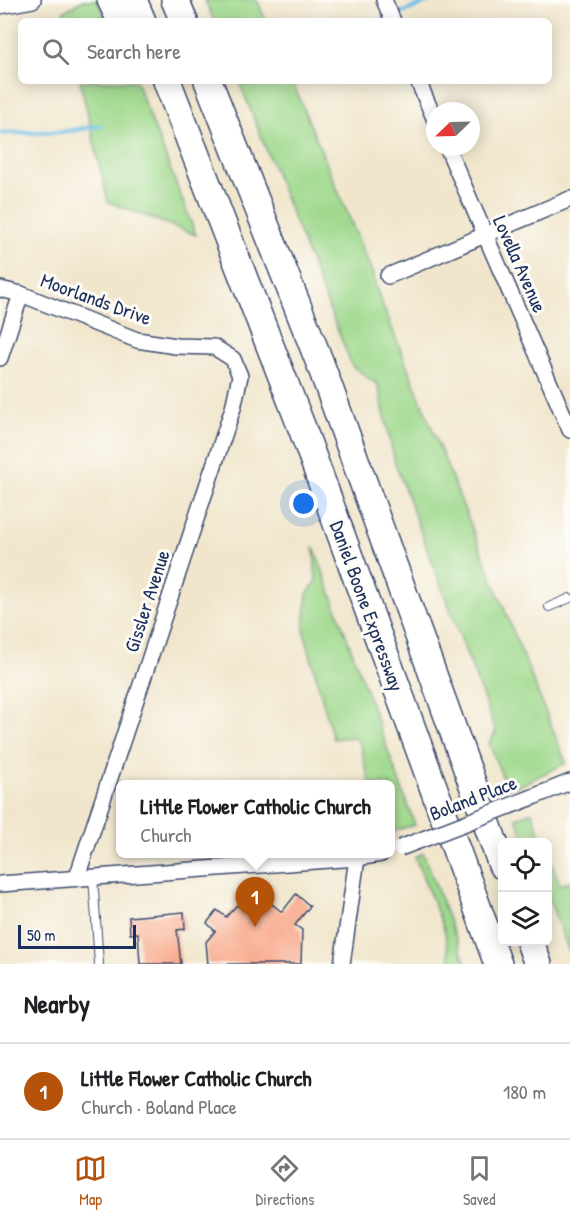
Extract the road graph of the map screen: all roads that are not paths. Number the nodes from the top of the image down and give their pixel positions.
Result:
1 (33, 0) edge
2 (111, 0) edge
3 (133, 0) edge
4 (175, 0) edge
5 (384, 0) edge
6 (0, 6) edge
7 (120, 18) edge
8 (141, 18) edge
9 (182, 18) edge
10 (392, 18) edge
11 (149, 84) edge
12 (168, 84) edge
13 (209, 84) edge
14 (419, 84) edge
15 (427, 102) edge
16 (451, 156) edge
17 (570, 199) edge
18 (222, 218) junction
19 (485, 236) junction
20 (388, 276) dead end
21 (0, 289) edge
22 (21, 294) junction
23 (214, 347) joint
24 (0, 358) edge
25 (570, 430) edge
26 (570, 598) edge
27 (549, 607) dead end
28 (570, 782) edge
29 (395, 849) edge
30 (498, 855) edge
31 (357, 858) joint
32 (85, 876) junction
33 (0, 884) edge
34 (531, 946) edge
35 (99, 964) edge
36 (342, 964) edge
37 (498, 964) edge
38 (538, 964) edge

1 - 6 street
2 - 7 highway
3 - 8 highway
4 - 9 highway
5 - 10 street
11 - 18 highway
12 - 18 highway, Daniel Boone Expressway
13 - 30 highway, Daniel Boone Expressway
14 - 15 street
16 - 19 street, Lovella Avenue
17 - 19 street
18 - 37 highway, Daniel Boone Expressway
19 - 20 street
19 - 25 street, Lovella Avenue
21 - 22 street, Moorlands Drive
22 - 23 street, Moorlands Drive
22 - 24 street
23 - 32 street, Gissler Avenue
26 - 27 lane
28 - 29 street, Boland Place, bridge
31 - 32 street
31 - 36 street
32 - 33 street
32 - 35 lane
34 - 38 highway

